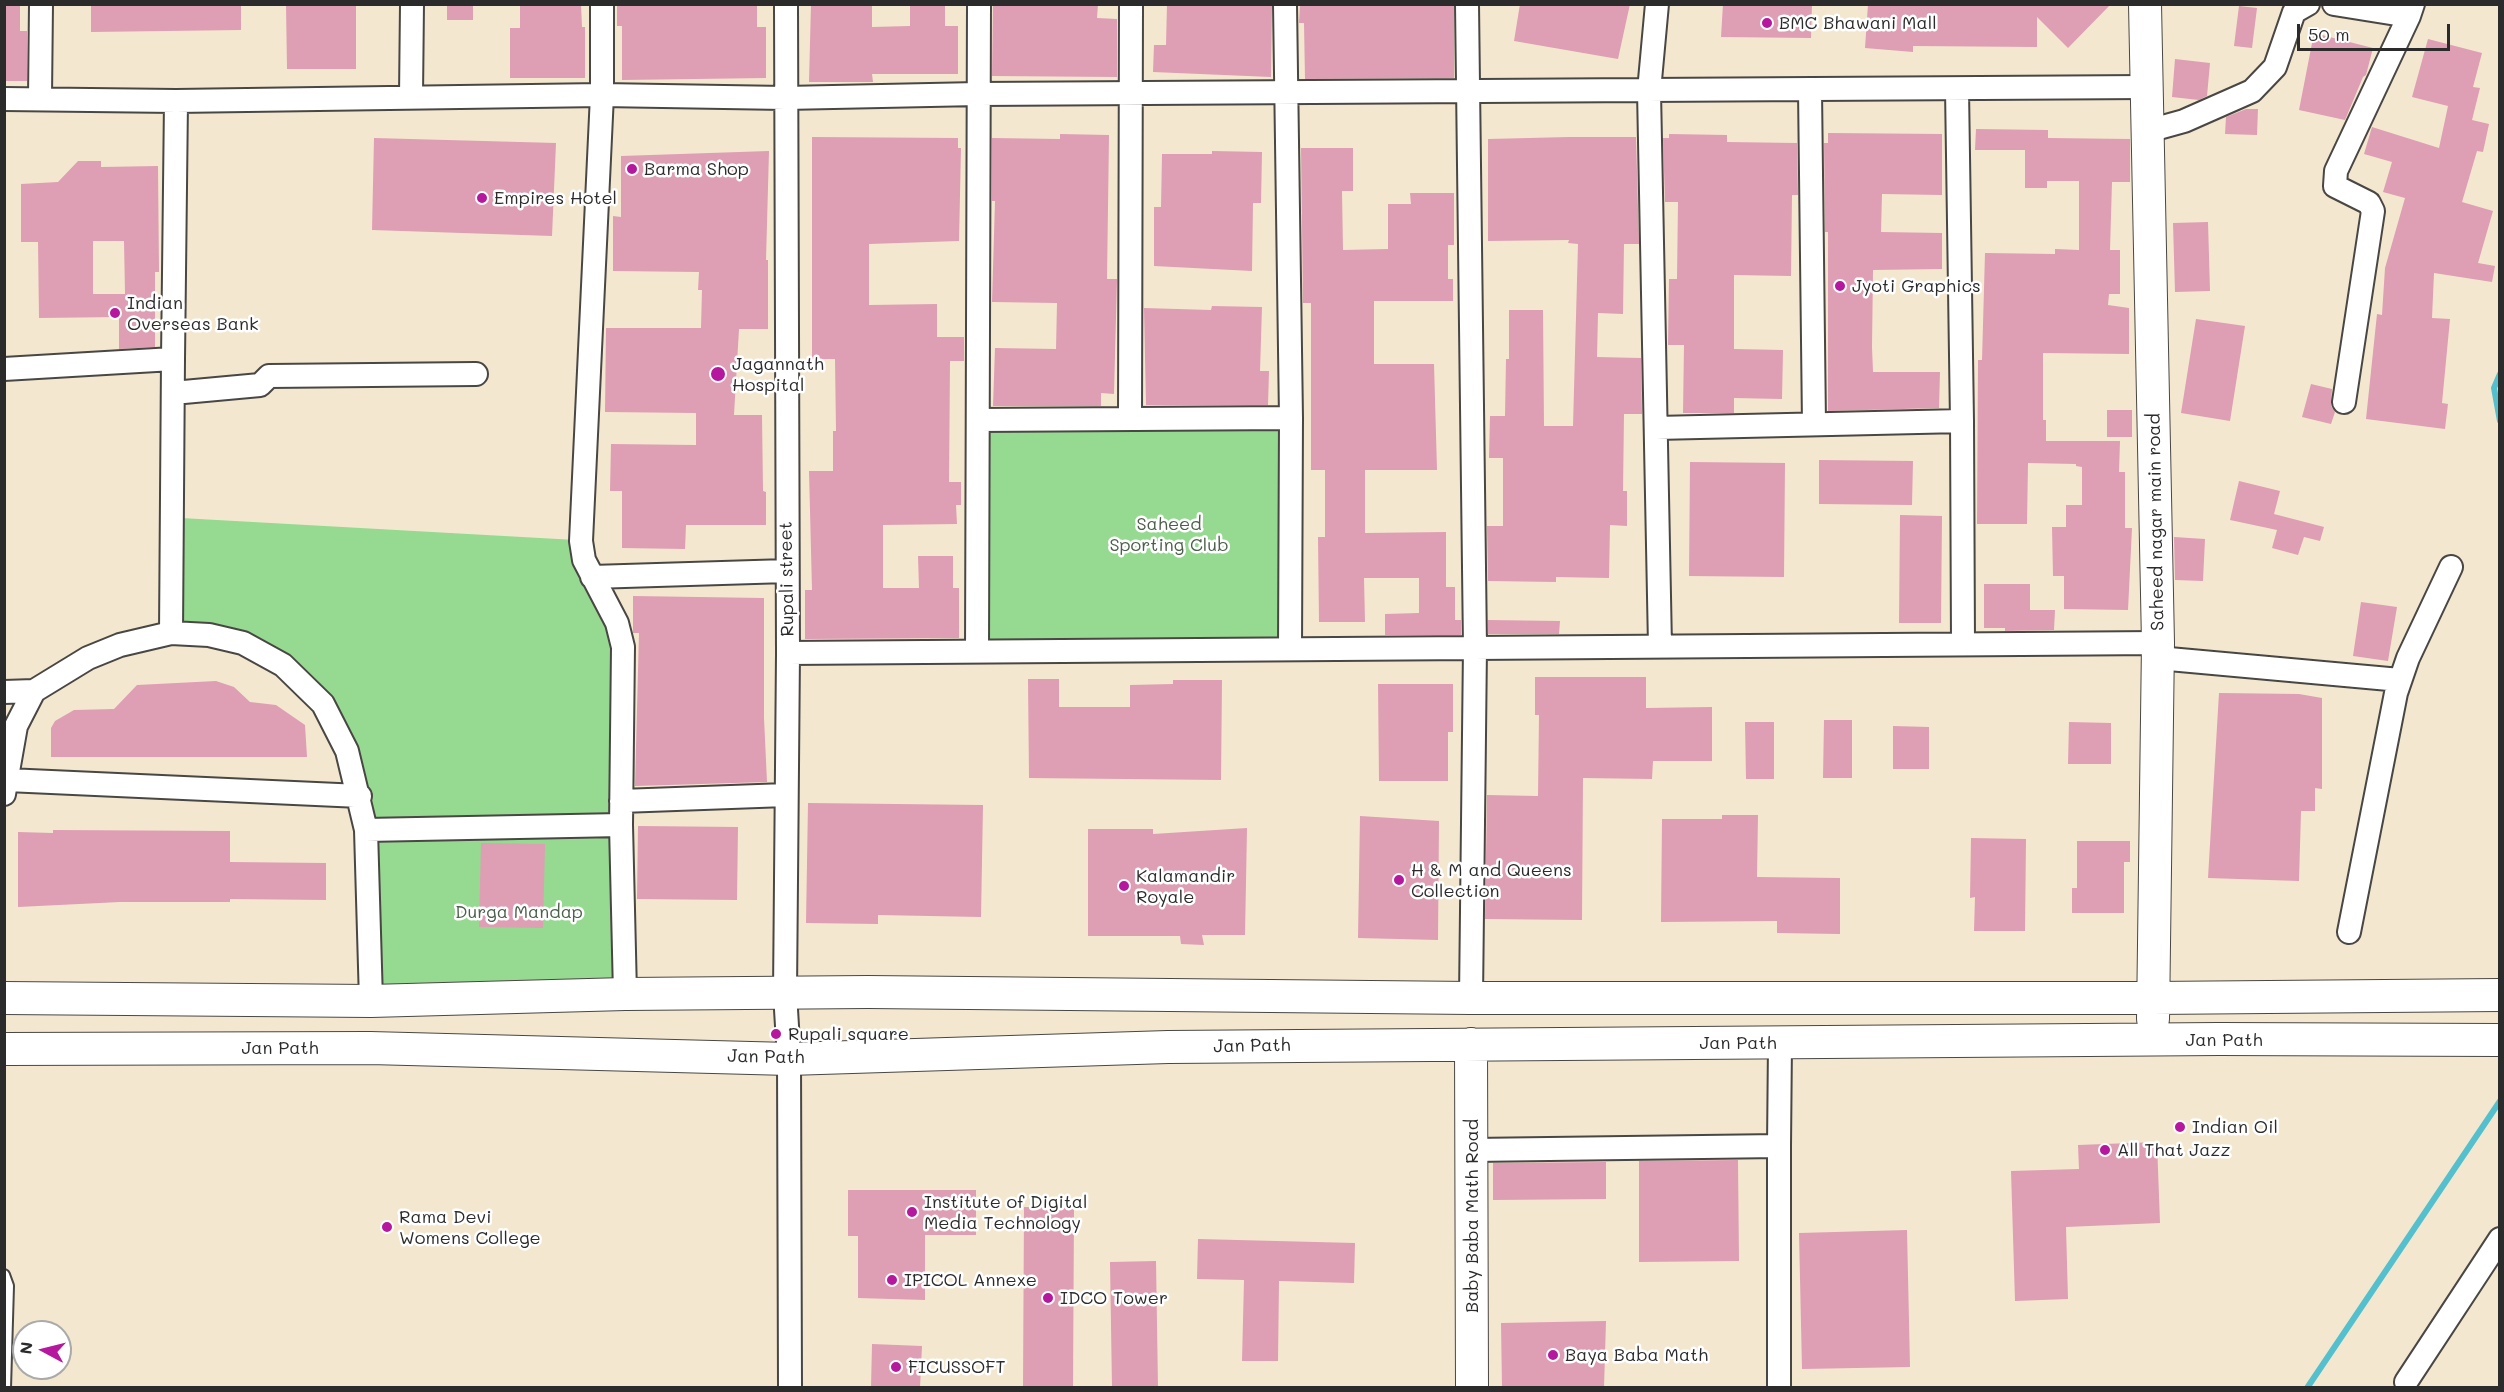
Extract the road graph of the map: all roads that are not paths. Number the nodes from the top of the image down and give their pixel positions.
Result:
1 (41, 4) edge
2 (412, 4) edge
3 (602, 4) edge
4 (786, 4) edge
5 (979, 4) edge
6 (1131, 4) edge
7 (1285, 4) edge
8 (1467, 4) edge
9 (1658, 4) edge
10 (2145, 4) edge
11 (2308, 4) edge
12 (2334, 4) edge
13 (2411, 10) edge
14 (2147, 87) junction
15 (1956, 89) junction
16 (1810, 90) junction
17 (1469, 91) junction
18 (1649, 91) junction
19 (1285, 92) junction
20 (1132, 93) junction
21 (978, 94) junction
22 (602, 95) junction
23 (411, 96) junction
24 (40, 97) junction
25 (785, 98) junction
26 (4, 99) edge
27 (176, 101) junction
28 (2148, 131) junction
29 (173, 359) junction
30 (4, 369) edge
31 (476, 374) dead end
32 (173, 393) junction
33 (2344, 402) dead end
34 (1291, 418) junction
35 (1130, 419) junction
36 (978, 420) junction
37 (1962, 421) junction
38 (1814, 424) junction
39 (1656, 428) junction
40 (2451, 567) dead end
41 (787, 571) junction
42 (592, 578) junction
43 (171, 633) junction
44 (1963, 644) junction
45 (1660, 646) junction
46 (1475, 647) junction
47 (1290, 649) junction
48 (2158, 650) junction
49 (977, 651) junction
50 (788, 653) junction
51 (2400, 680) junction
52 (33, 691) junction
53 (4, 692) edge
54 (6, 787) edge
55 (786, 795) junction
56 (360, 796) junction
57 (621, 801) junction
58 (621, 825) junction
59 (366, 830) junction
60 (2349, 932) dead end
61 (785, 993) junction
62 (625, 994) junction
63 (2488, 995) edge
64 (4, 998) edge
65 (1472, 998) junction
66 (2153, 998) junction
67 (370, 1001) junction
68 (2484, 1040) edge
69 (2153, 1041) junction
70 (1780, 1043) junction
71 (1471, 1044) junction
72 (4, 1049) edge
73 (789, 1059) junction
74 (1779, 1146) junction
75 (1472, 1150) junction
76 (2499, 1239) edge
77 (4, 1275) edge
78 (2406, 1382) dead end
79 (6, 1388) edge
80 (790, 1388) edge
81 (1472, 1388) edge
82 (1779, 1388) edge

1 - 24 street
2 - 23 street
3 - 22 street
4 - 25 street, Rupali street
5 - 21 street
6 - 20 street
7 - 19 street
8 - 17 street
9 - 18 street
10 - 14 main road, Saheed nagar main road
11 - 28 street
12 - 13 street
13 - 33 street
14 - 15 street
14 - 28 main road, Saheed nagar main road
15 - 16 street
15 - 37 street
16 - 18 street
16 - 38 street
17 - 18 street
17 - 19 street
17 - 46 street
18 - 39 street
19 - 20 street
19 - 34 street
20 - 21 street
20 - 35 street
21 - 25 street
21 - 36 street
22 - 23 street
22 - 25 street
22 - 42 street
23 - 27 street
24 - 26 street
24 - 27 street
25 - 41 street, Rupali street
27 - 29 street
28 - 48 main road, Saheed nagar main road
29 - 30 street
29 - 32 street
31 - 32 street
32 - 43 street
34 - 35 street
34 - 47 street
35 - 36 street
36 - 49 street
37 - 38 street
37 - 44 street
38 - 39 street
39 - 45 street
40 - 51 street
41 - 42 street
41 - 50 street, Rupali street
42 - 57 street
43 - 52 street
43 - 56 street
44 - 45 street
44 - 48 street
45 - 46 street
46 - 47 street
46 - 65 street
47 - 49 street
48 - 51 street
48 - 66 main road, Saheed nagar main road
49 - 50 street
50 - 55 street, Rupali street
51 - 60 street
52 - 53 street
52 - 54 street
54 - 56 street
55 - 57 street
55 - 61 street, Rupali street
56 - 59 street
57 - 58 street
58 - 59 street
58 - 62 street
59 - 67 street
61 - 62 main road
61 - 65 main road
61 - 73 street, Rupali street
62 - 67 main road
63 - 66 main road
64 - 67 main road
65 - 66 main road
66 - 69 main road, Saheed nagar main road
68 - 69 main road, Jan Path
69 - 70 main road, Jan Path
70 - 71 main road, Jan Path
70 - 74 street
71 - 73 main road, Jan Path
71 - 75 main road, Baby Baba Math Road
72 - 73 main road, Jan Path
73 - 80 street, Rupali street
74 - 75 street
74 - 82 street
75 - 81 main road, Baby Baba Math Road
76 - 78 street
77 - 79 lane

